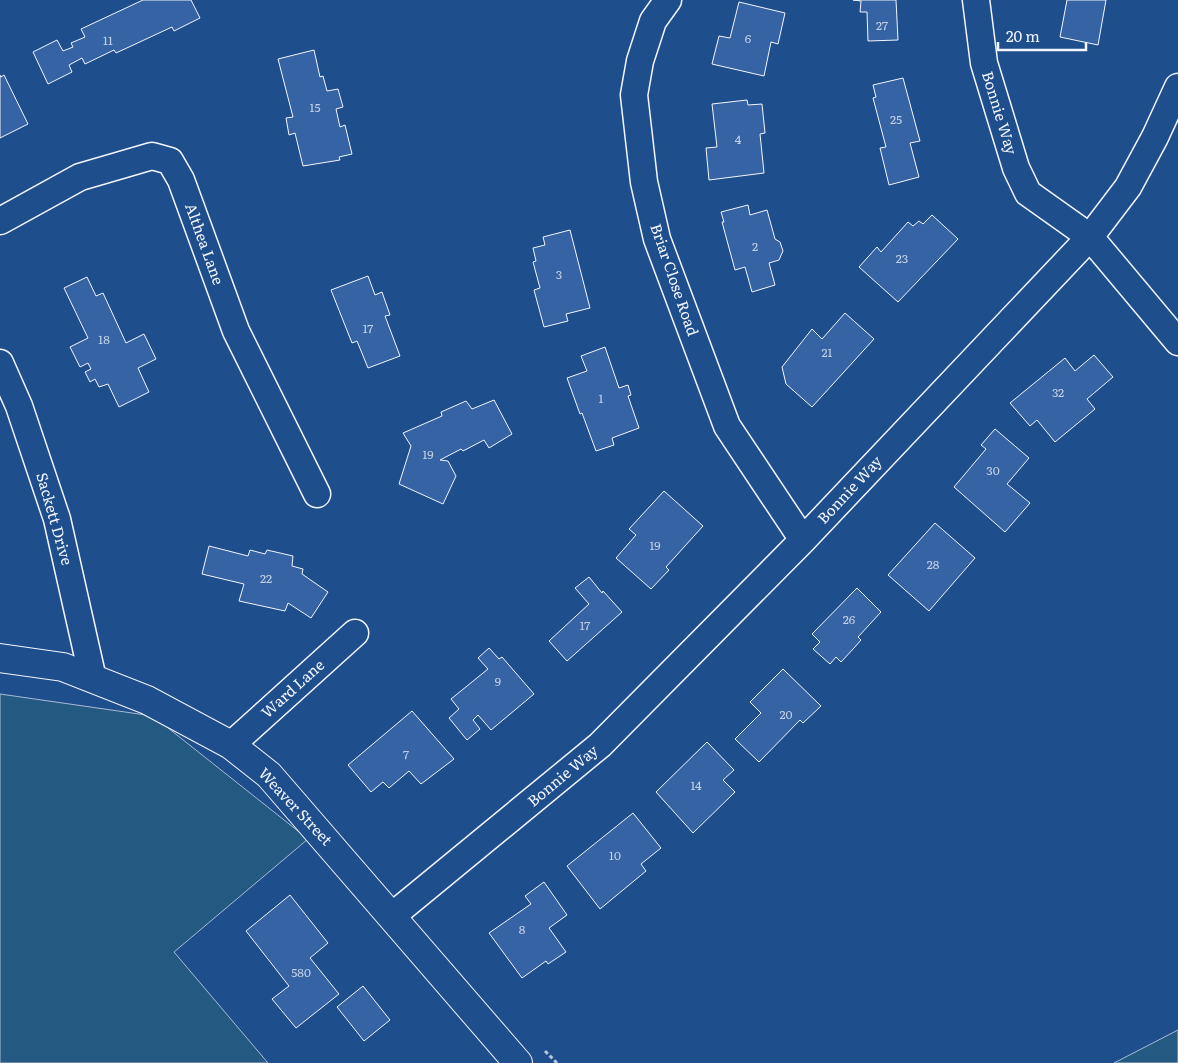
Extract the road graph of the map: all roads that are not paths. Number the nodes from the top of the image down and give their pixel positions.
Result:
1 (668, 0) edge
2 (976, 0) edge
3 (1178, 87) edge
4 (0, 221) edge
5 (1090, 237) junction
6 (1178, 342) edge
7 (0, 363) edge
8 (317, 494) dead end
9 (803, 540) junction
10 (355, 633) dead end
11 (0, 658) edge
12 (92, 679) junction
13 (232, 745) junction
14 (392, 916) junction
15 (518, 1063) edge

1 - 9 street, Briar Close Road
2 - 5 street, Bonnie Way
3 - 5 street
4 - 8 street, Althea Lane
5 - 6 street
5 - 9 street, Bonnie Way
7 - 12 street, Sackett Drive
9 - 14 street, Bonnie Way
10 - 13 street, Ward Lane
11 - 12 main road, Weaver Street
12 - 13 main road, Weaver Street
13 - 14 main road, Weaver Street
14 - 15 main road, Weaver Street

